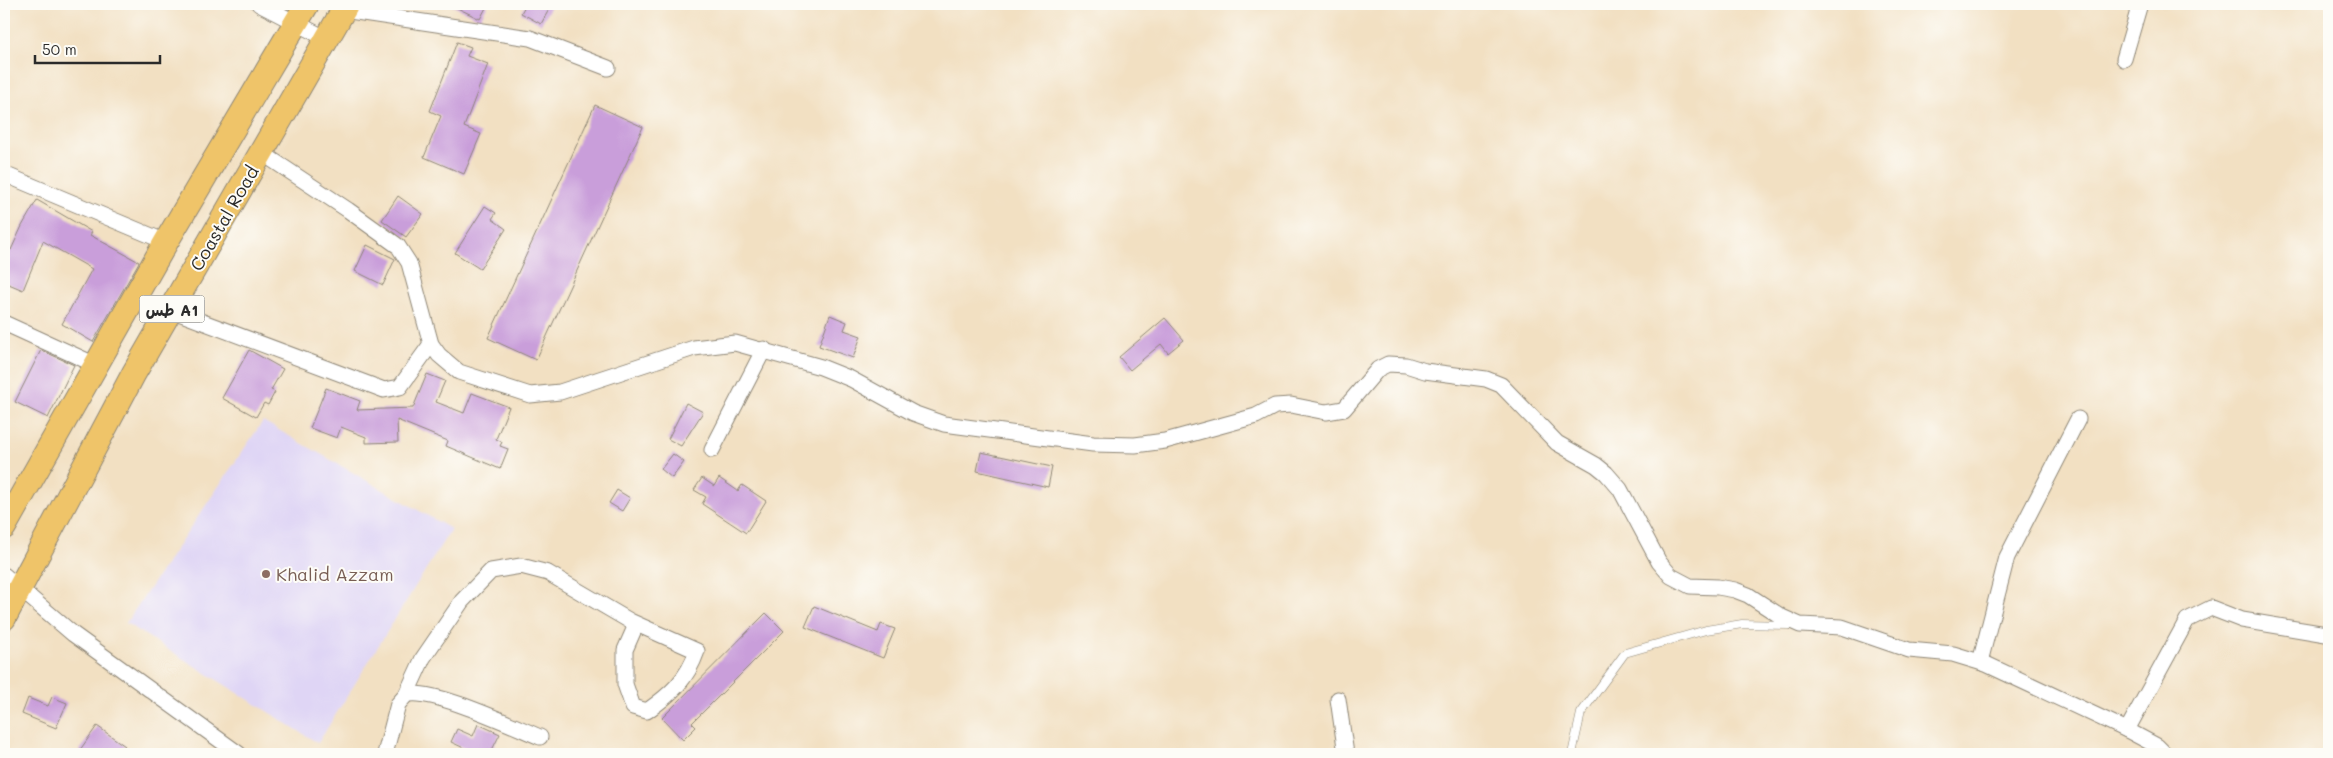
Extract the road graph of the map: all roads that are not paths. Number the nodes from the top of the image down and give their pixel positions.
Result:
1 (259, 4) edge
2 (2140, 4) edge
3 (345, 7) edge
4 (302, 13) edge
5 (327, 39) junction
6 (2124, 58) dead end
7 (608, 68) dead end
8 (262, 153) junction
9 (4, 174) edge
10 (166, 242) junction
11 (171, 310) junction
12 (4, 323) edge
13 (431, 344) junction
14 (764, 349) junction
15 (96, 365) junction
16 (2078, 420) dead end
17 (712, 450) dead end
18 (4, 526) edge
19 (12, 582) edge
20 (4, 618) edge
21 (630, 621) junction
22 (1800, 625) junction
23 (2329, 633) edge
24 (1980, 662) junction
25 (406, 695) junction
26 (1338, 699) dead end
27 (2127, 730) junction
28 (540, 737) dead end
29 (239, 754) edge
30 (385, 754) edge
31 (1346, 754) edge
32 (1572, 754) edge
33 (2165, 754) edge

1 - 4 street
2 - 6 street
3 - 5 highway, Coastal Road / طس A1
3 - 7 street
4 - 5 street
4 - 10 highway, Coastal Road / طس A1
5 - 8 highway, Coastal Road / طس A1
8 - 11 highway, Coastal Road / طس A1
8 - 13 street
9 - 10 street
10 - 15 highway, Coastal Road / طس A1
11 - 13 street
11 - 19 highway, Coastal Road / طس A1
12 - 15 street
13 - 14 street
14 - 17 street
14 - 22 street
15 - 18 highway, Coastal Road / طس A1
16 - 24 street
19 - 20 highway, Coastal Road / طس A1
19 - 29 street
21 - 21 street
21 - 25 street
22 - 24 street
22 - 32 lane
23 - 27 street
24 - 27 street
25 - 28 street
25 - 30 street
26 - 31 street
27 - 33 street

